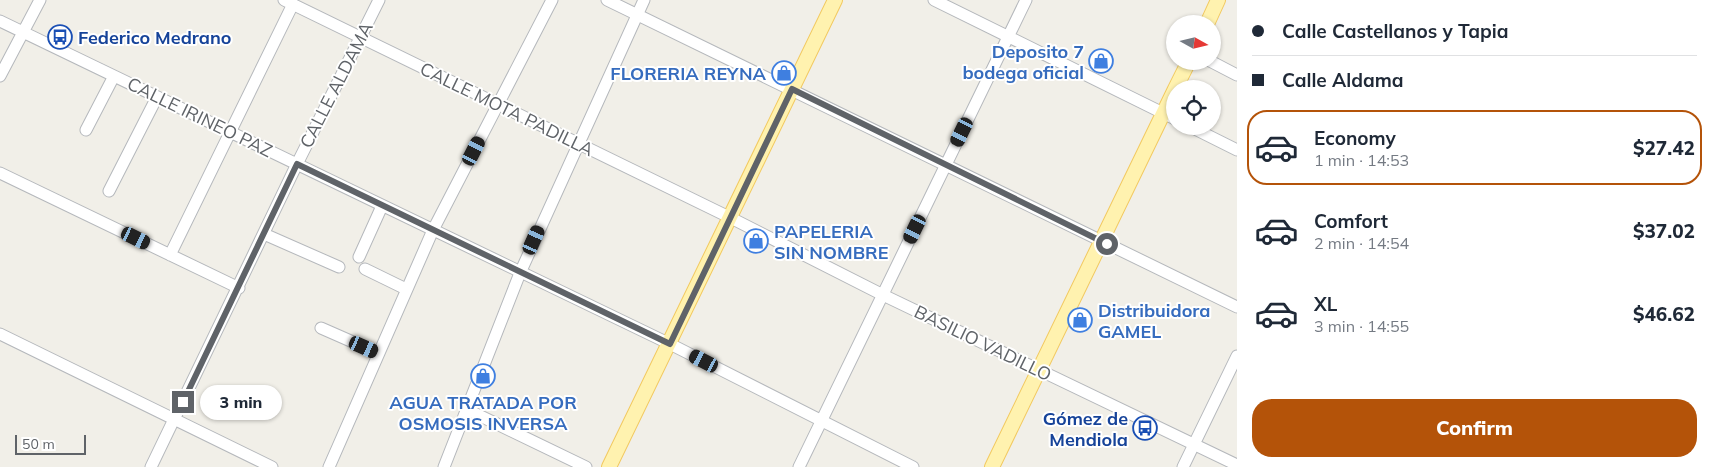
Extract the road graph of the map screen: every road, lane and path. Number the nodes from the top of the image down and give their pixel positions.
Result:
1 (40, 0) edge
2 (379, 0) edge
3 (552, 0) edge
4 (607, 0) edge
5 (644, 0) edge
6 (835, 0) edge
7 (934, 0) edge
8 (1026, 0) edge
9 (1218, 0) edge
10 (288, 2) edge
11 (637, 14) junction
12 (1211, 15) edge
13 (0, 21) edge
14 (23, 32) junction
15 (1008, 36) junction
16 (361, 37) junction
17 (1221, 67) edge
18 (1237, 75) edge
19 (0, 76) edge
20 (114, 76) junction
21 (792, 89) junction
22 (157, 97) junction
23 (498, 104) junction
24 (1166, 115) edge
25 (1166, 123) edge
26 (86, 130) dead end
27 (230, 132) junction
28 (1207, 135) edge
29 (578, 143) junction
30 (1237, 150) edge
31 (297, 164) junction
32 (947, 164) junction
33 (0, 173) edge
34 (109, 191) dead end
35 (382, 206) junction
36 (730, 218) junction
37 (433, 230) junction
38 (264, 234) junction
39 (1102, 241) junction
40 (170, 255) junction
41 (359, 257) dead end
42 (339, 267) dead end
43 (365, 269) dead end
44 (520, 273) junction
45 (239, 288) junction
46 (406, 289) junction
47 (883, 295) junction
48 (1237, 307) edge
49 (322, 328) dead end
50 (0, 334) edge
51 (670, 344) junction
52 (378, 353) junction
53 (1237, 356) edge
54 (1039, 370) junction
55 (466, 409) junction
56 (175, 419) junction
57 (822, 422) junction
58 (1193, 445) junction
59 (1237, 465) edge
60 (151, 467) edge
61 (272, 467) edge
62 (329, 467) edge
63 (444, 467) edge
64 (586, 467) edge
65 (609, 467) edge
66 (800, 467) edge
67 (913, 467) edge
68 (992, 467) edge
69 (1182, 467) edge

1 - 14 street
2 - 16 street, CALLE ALDAMA
3 - 23 street
4 - 11 street
5 - 11 street
6 - 21 main road
7 - 15 street
8 - 15 street
9 - 12 main road
10 - 16 street, CALLE MOTA PADILLA
10 - 27 street
11 - 21 street
11 - 29 street
13 - 14 street, CALLE IRINEO PAZ
14 - 19 street
14 - 20 street, CALLE IRINEO PAZ
15 - 24 street
15 - 32 street
16 - 23 street, CALLE MOTA PADILLA
16 - 31 street, CALLE ALDAMA
17 - 18 street
20 - 22 street, CALLE IRINEO PAZ
20 - 26 street
21 - 32 street
21 - 36 main road
22 - 27 street, CALLE IRINEO PAZ
22 - 34 street
23 - 29 street, CALLE MOTA PADILLA
23 - 37 street
25 - 39 main road
27 - 31 street, CALLE IRINEO PAZ
27 - 40 street
28 - 30 street
29 - 36 street, CALLE MOTA PADILLA
29 - 44 street
31 - 35 street, CALLE IRINEO PAZ
31 - 38 street, CALLE ALDAMA
32 - 39 street
32 - 47 street
33 - 40 street
35 - 37 street, CALLE IRINEO PAZ
35 - 41 street
36 - 47 street, BASILIO VADILLO
36 - 51 main road
37 - 44 street, CALLE IRINEO PAZ
37 - 46 street
38 - 42 street
38 - 45 street, CALLE ALDAMA
39 - 48 street
39 - 54 main road
40 - 45 street
43 - 46 street
44 - 51 street, CALLE IRINEO PAZ
44 - 55 street
45 - 56 street, CALLE ALDAMA
46 - 52 street
47 - 54 street, BASILIO VADILLO
47 - 57 street
49 - 52 street
50 - 56 street
51 - 57 street, CALLE IRINEO PAZ
51 - 65 main road
52 - 62 street
53 - 58 street
54 - 58 street, BASILIO VADILLO
54 - 68 main road
55 - 63 street
55 - 64 street
56 - 60 street, CALLE ALDAMA
56 - 61 street
57 - 66 street
57 - 67 street, CALLE IRINEO PAZ
58 - 59 street, BASILIO VADILLO
58 - 69 street

